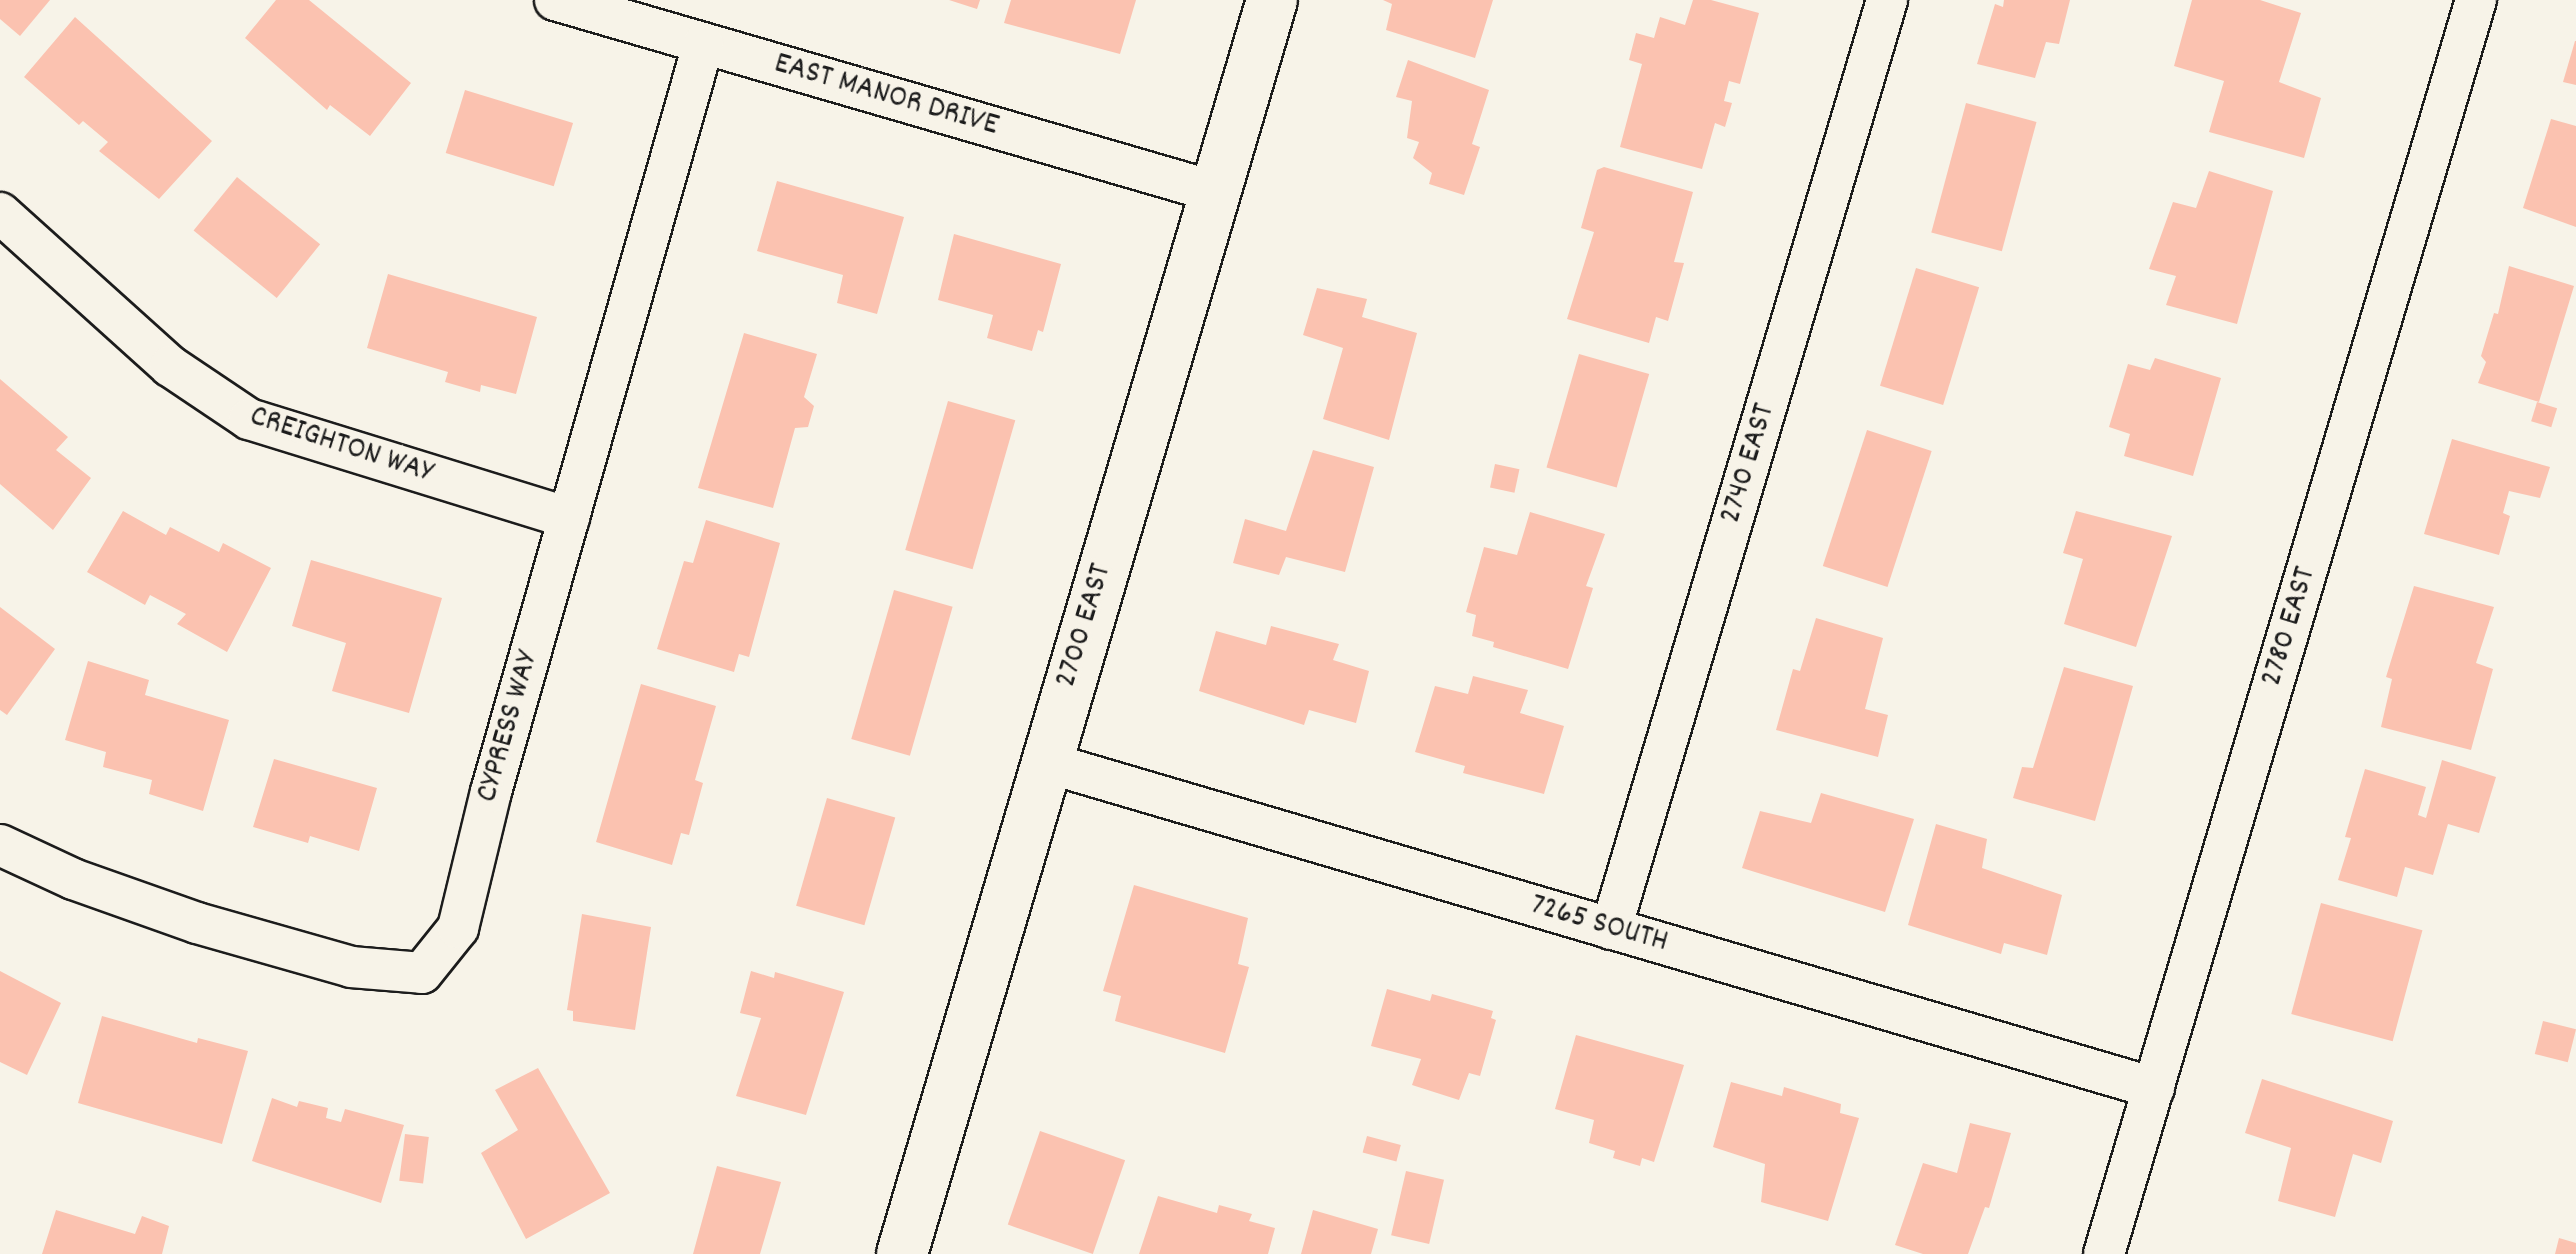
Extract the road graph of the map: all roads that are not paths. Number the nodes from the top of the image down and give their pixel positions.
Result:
1 (555, 0) edge
2 (1272, 0) edge
3 (1888, 0) edge
4 (2476, 0) edge
5 (703, 45) junction
6 (1216, 192) junction
7 (0, 213) edge
8 (569, 518) junction
9 (1044, 762) junction
10 (0, 846) edge
11 (1612, 929) junction
12 (2154, 1088) junction
13 (902, 1254) edge
14 (2104, 1254) edge

1 - 5 street, EAST MANOR DRIVE
2 - 6 street, 2700 EAST
3 - 11 street, 2740 EAST
4 - 12 street, 2780 EAST
5 - 6 street, EAST MANOR DRIVE
5 - 8 street, CYPRESS WAY
6 - 9 street, 2700 EAST
7 - 8 street, CREIGHTON WAY
8 - 10 street, CYPRESS WAY
9 - 11 street, 7265 SOUTH
9 - 13 street, 2700 EAST
11 - 12 street, 7265 SOUTH
12 - 14 street, 2780 EAST

